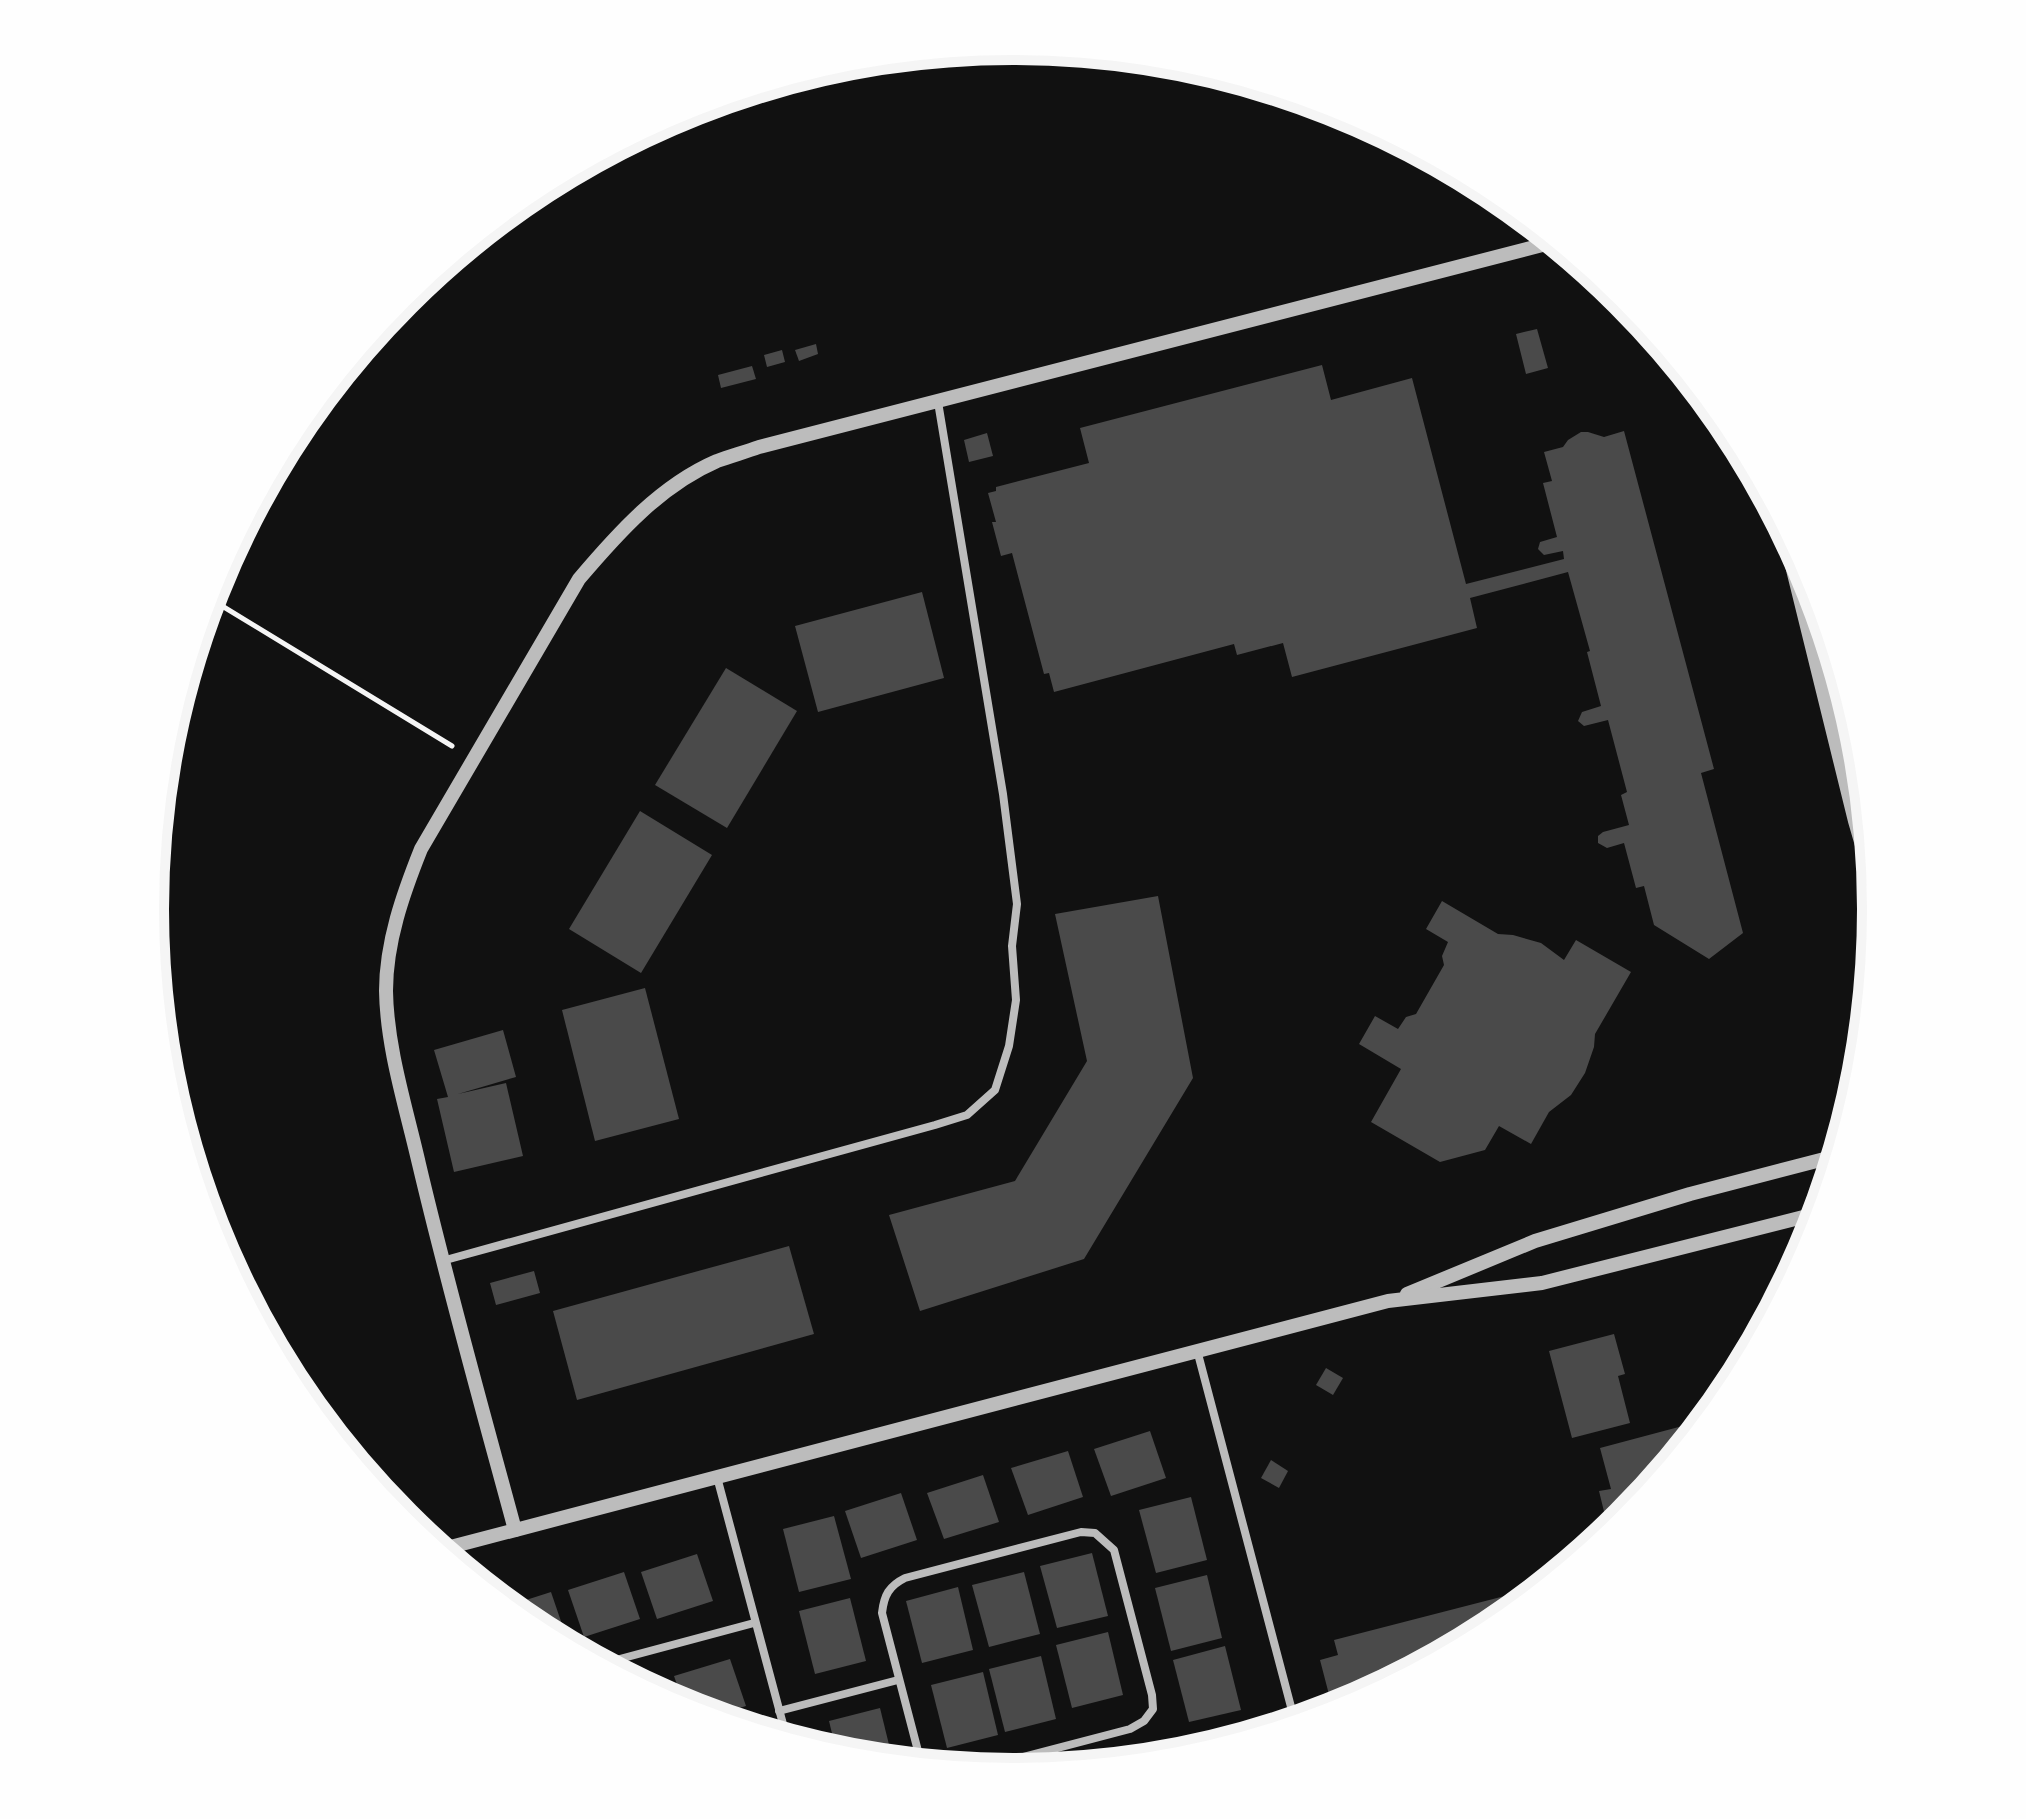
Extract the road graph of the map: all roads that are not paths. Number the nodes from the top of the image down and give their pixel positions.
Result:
1 (1541, 245) edge
2 (938, 402) junction
3 (1795, 577) edge
4 (1859, 834) edge
5 (1825, 1159) edge
6 (1805, 1217) edge
7 (442, 1261) junction
8 (1388, 1301) junction
9 (1197, 1349) junction
10 (717, 1476) junction
11 (515, 1530) junction
12 (452, 1547) edge
13 (754, 1623) junction
14 (616, 1660) edge
15 (898, 1680) junction
16 (779, 1711) junction
17 (1292, 1712) edge
18 (784, 1727) edge
19 (920, 1754) edge
20 (1033, 1758) edge

1 - 2 street
2 - 7 street
2 - 7 street
3 - 4 street
5 - 8 street
6 - 8 street
7 - 11 street
8 - 9 street
9 - 10 street
9 - 17 street
10 - 11 street
10 - 13 street
11 - 12 street
13 - 14 street
13 - 16 street
15 - 16 street
15 - 19 street
15 - 20 street
16 - 18 street

